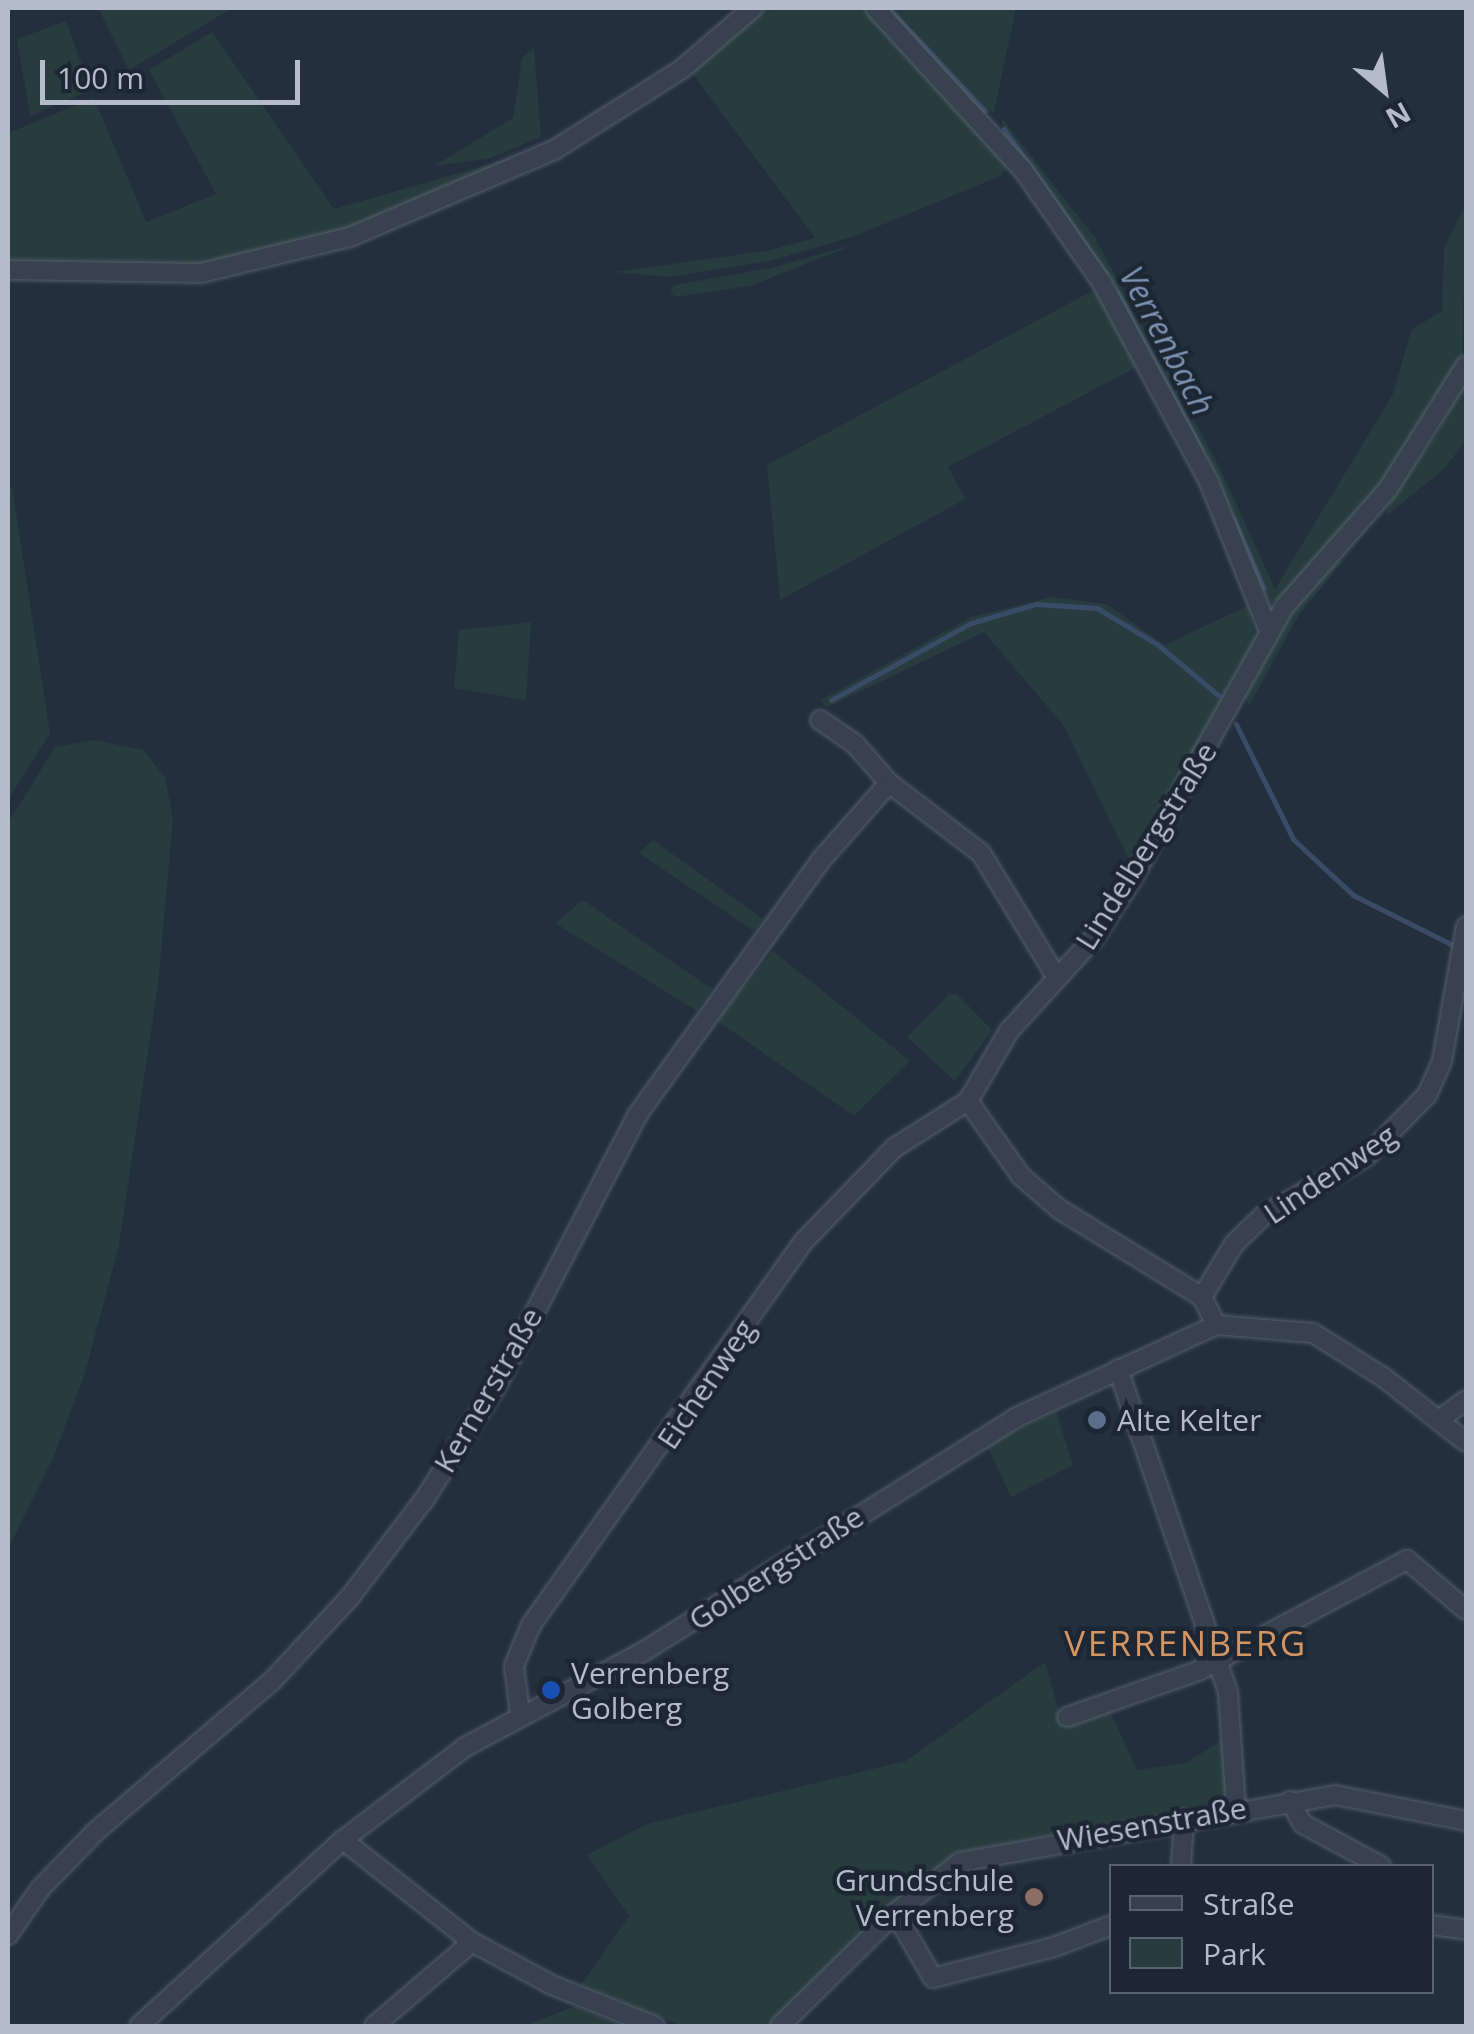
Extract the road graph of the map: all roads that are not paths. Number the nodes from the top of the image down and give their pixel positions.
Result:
1 (753, 8) edge
2 (875, 8) edge
3 (8, 270) edge
4 (1466, 364) edge
5 (1269, 631) junction
6 (820, 720) dead end
7 (890, 783) junction
8 (1466, 926) edge
9 (1057, 978) junction
10 (968, 1101) junction
11 (1202, 1297) junction
12 (1216, 1325) junction
13 (1118, 1369) junction
14 (1466, 1400) edge
15 (1440, 1419) junction
16 (1466, 1442) edge
17 (1466, 1610) edge
18 (1220, 1662) junction
19 (520, 1714) junction
20 (1066, 1717) dead end
21 (1290, 1801) junction
22 (1236, 1808) junction
23 (1184, 1819) junction
24 (1466, 1821) edge
25 (343, 1840) junction
26 (1180, 1864) edge
27 (1377, 1864) edge
28 (895, 1913) junction
29 (1109, 1926) edge
30 (1434, 1926) edge
31 (1466, 1930) edge
32 (8, 1934) edge
33 (472, 1942) junction
34 (139, 2026) edge
35 (374, 2026) edge
36 (655, 2026) edge
37 (780, 2026) edge

1 - 3 street
2 - 5 street
4 - 5 street, Lindelbergstraße
5 - 9 street, Lindelbergstraße
6 - 7 street
7 - 9 street
7 - 32 street, Kernerstraße
8 - 11 street, Lindenweg
9 - 10 street, Lindelbergstraße
10 - 11 street
10 - 19 street, Eichenweg
11 - 12 street
12 - 13 street, Golbergstraße
12 - 15 street, Golbergstraße
13 - 18 street
13 - 19 street, Golbergstraße
14 - 15 street
15 - 16 street, Golbergstraße
17 - 18 street
18 - 20 street
18 - 22 street
19 - 25 street, Golbergstraße
21 - 22 street, Wiesenstraße
21 - 24 street, Wiesenstraße
21 - 27 street
22 - 23 street, Wiesenstraße
23 - 26 street
23 - 28 street, Wiesenstraße
25 - 33 street
25 - 34 street, Golbergstraße
28 - 29 street
28 - 37 street, Wiesenstraße
30 - 31 street
33 - 35 street
33 - 36 street

